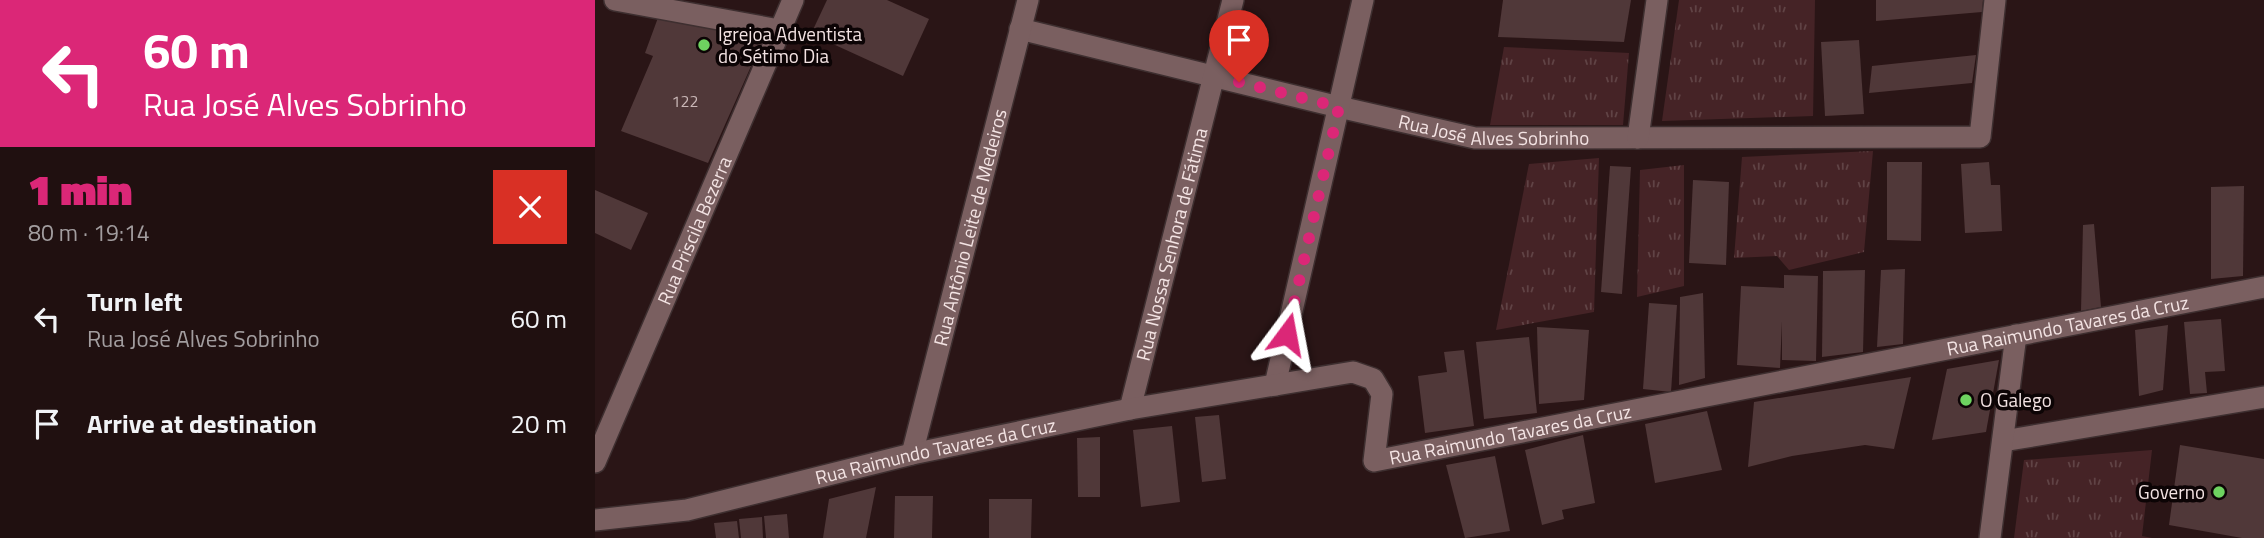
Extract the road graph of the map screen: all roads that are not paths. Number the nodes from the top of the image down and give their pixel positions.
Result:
1 (615, 0) edge
2 (793, 0) edge
3 (1028, 0) edge
4 (1233, 0) edge
5 (1363, 0) edge
6 (1657, 0) edge
7 (1996, 0) edge
8 (1020, 29) junction
9 (779, 30) junction
10 (1214, 75) junction
11 (1339, 107) junction
12 (1638, 138) junction
13 (2264, 287) edge
14 (2016, 335) junction
15 (1275, 385) junction
16 (2264, 397) edge
17 (1131, 409) junction
18 (2003, 441) junction
19 (912, 454) junction
20 (595, 462) edge
21 (595, 520) edge
22 (1990, 538) edge

1 - 9 street
2 - 9 street, Rua Priscila Bezerra
3 - 8 street, Rua Antônio Leite de Medeiros
4 - 10 street, Rua Nossa Senhora de Fátima
5 - 11 street
6 - 12 street
7 - 12 street, Rua José Alves Sobrinho
8 - 10 street, Rua José Alves Sobrinho
8 - 19 street, Rua Antônio Leite de Medeiros
9 - 20 street, Rua Priscila Bezerra
10 - 11 street, Rua José Alves Sobrinho
10 - 17 street, Rua Nossa Senhora de Fátima
11 - 12 street, Rua José Alves Sobrinho
11 - 15 street
13 - 14 street, Rua Raimundo Tavares da Cruz
14 - 15 street, Rua Raimundo Tavares da Cruz
14 - 18 street
15 - 17 street, Rua Raimundo Tavares da Cruz
16 - 18 street
17 - 19 street, Rua Raimundo Tavares da Cruz
18 - 22 street
19 - 21 street, Rua Raimundo Tavares da Cruz

